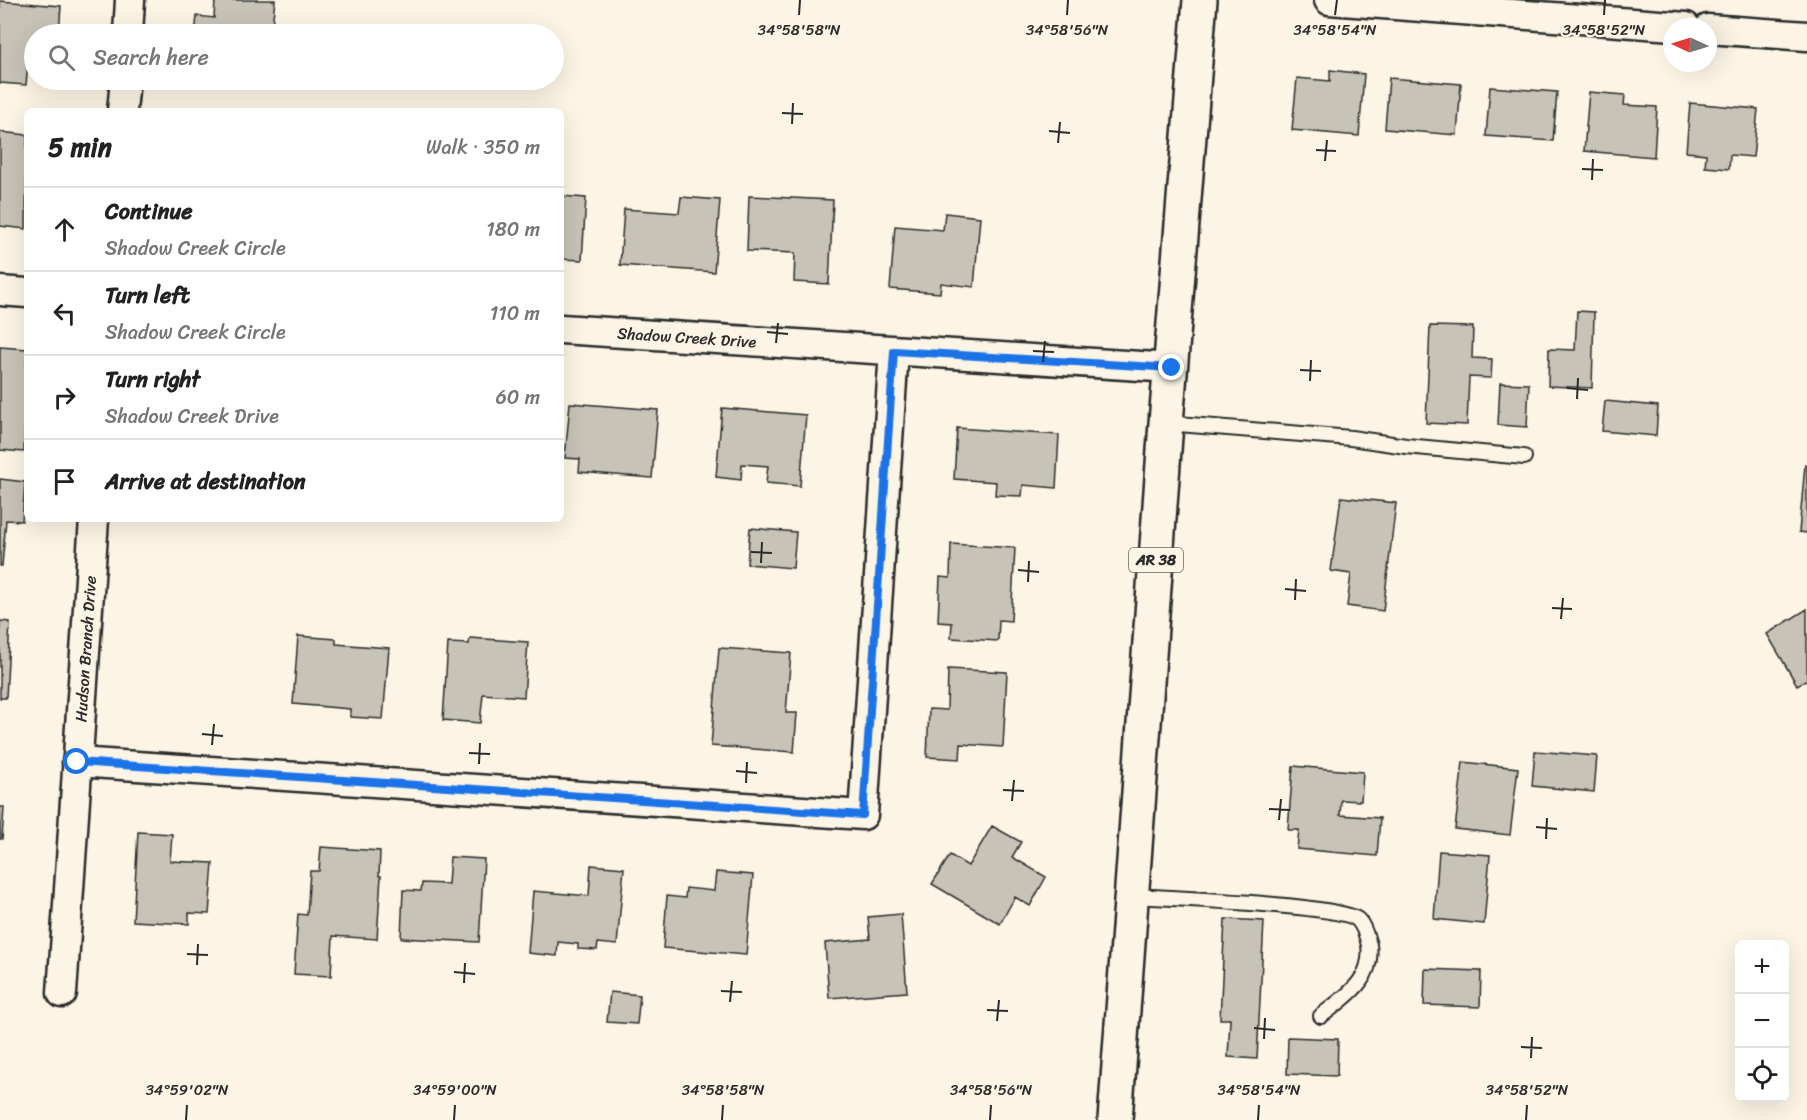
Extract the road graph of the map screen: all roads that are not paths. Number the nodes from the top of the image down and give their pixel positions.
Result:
1 (130, 0) edge
2 (1200, 0) edge
3 (1329, 0) edge
4 (129, 24) edge
5 (1663, 25) edge
6 (1717, 30) edge
7 (1807, 36) edge
8 (123, 90) edge
9 (122, 108) edge
10 (0, 291) edge
11 (24, 293) edge
12 (564, 329) edge
13 (894, 351) junction
14 (1172, 368) junction
15 (1166, 423) junction
16 (1524, 457) dead end
17 (94, 522) edge
18 (77, 762) junction
19 (1132, 896) junction
20 (62, 993) dead end
21 (1321, 1016) dead end
22 (1115, 1120) edge

1 - 4 street
2 - 14 main road, AR 38
3 - 5 street
6 - 7 street
8 - 9 street
10 - 11 street
12 - 13 street, Shadow Creek Drive
13 - 14 street, Shadow Creek Drive
13 - 18 street
14 - 15 main road, AR 38
15 - 16 lane
15 - 19 main road, AR 38
17 - 18 street, Hudson Branch Drive
18 - 20 street, Hudson Branch Drive
19 - 21 lane
19 - 22 main road, AR 38

